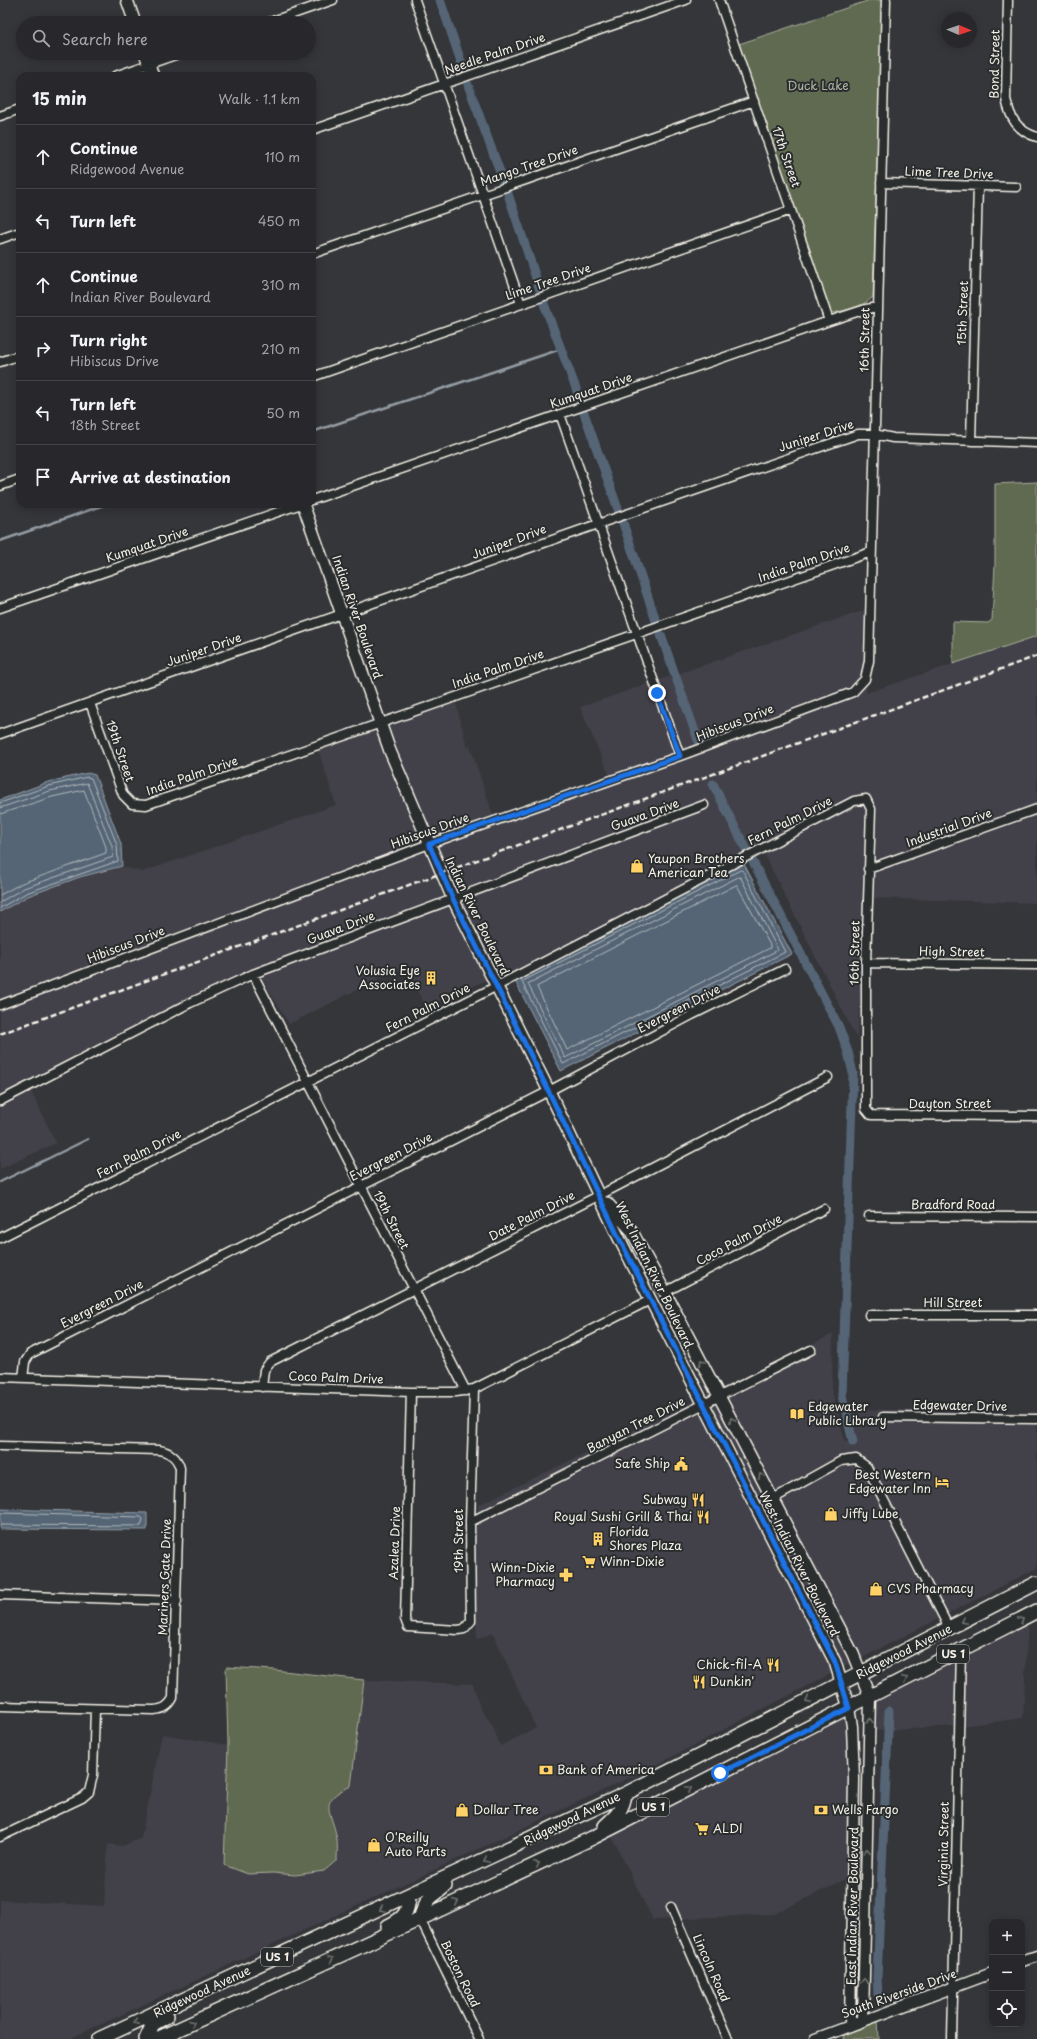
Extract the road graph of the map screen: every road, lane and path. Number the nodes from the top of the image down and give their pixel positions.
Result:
1 (127, 0) edge
2 (333, 0) edge
3 (415, 0) edge
4 (686, 0) edge
5 (719, 0) edge
6 (886, 0) edge
7 (1008, 0) edge
8 (133, 16) edge
9 (287, 16) edge
10 (148, 60) edge
11 (160, 60) edge
12 (149, 64) junction
13 (126, 72) edge
14 (152, 72) edge
15 (445, 84) junction
16 (754, 101) junction
17 (16, 110) edge
18 (0, 116) edge
19 (316, 129) edge
20 (1037, 137) edge
21 (881, 183) junction
22 (978, 186) junction
23 (1016, 187) dead end
24 (483, 195) junction
25 (791, 210) junction
26 (16, 233) edge
27 (0, 239) edge
28 (316, 253) edge
29 (521, 304) junction
30 (878, 307) junction
31 (829, 321) junction
32 (16, 356) edge
33 (0, 362) edge
34 (316, 376) edge
35 (560, 414) junction
36 (874, 434) junction
37 (971, 441) junction
38 (1037, 443) edge
39 (16, 480) edge
40 (0, 486) edge
41 (316, 499) edge
42 (290, 508) edge
43 (303, 508) edge
44 (598, 524) junction
45 (872, 552) junction
46 (0, 608) edge
47 (342, 614) junction
48 (636, 634) junction
49 (865, 679) joint
50 (90, 703) junction
51 (380, 723) junction
52 (0, 734) edge
53 (680, 756) junction
54 (866, 799) joint
55 (132, 804) joint
56 (704, 805) dead end
57 (1037, 809) edge
58 (429, 844) junction
59 (868, 869) junction
60 (453, 899) junction
61 (866, 963) junction
62 (1037, 965) edge
63 (786, 969) dead end
64 (253, 974) junction
65 (497, 986) junction
66 (0, 1005) edge
67 (828, 1077) dead end
68 (308, 1083) junction
69 (549, 1092) junction
70 (0, 1101) edge
71 (866, 1109) joint
72 (1037, 1116) edge
73 (360, 1186) junction
74 (600, 1195) junction
75 (824, 1209) dead end
76 (869, 1216) dead end
77 (1037, 1217) edge
78 (0, 1238) edge
79 (413, 1290) junction
80 (666, 1292) junction
81 (650, 1300) junction
82 (869, 1315) dead end
83 (1037, 1315) edge
84 (811, 1350) dead end
85 (0, 1377) edge
86 (23, 1378) junction
87 (262, 1387) junction
88 (470, 1390) junction
89 (411, 1392) junction
90 (720, 1396) junction
91 (704, 1404) junction
92 (883, 1417) dead end
93 (1037, 1418) edge
94 (0, 1446) edge
95 (773, 1499) junction
96 (470, 1522) junction
97 (1037, 1584) edge
98 (0, 1595) edge
99 (177, 1601) junction
100 (1037, 1611) edge
101 (471, 1621) joint
102 (949, 1628) junction
103 (961, 1650) junction
104 (862, 1673) junction
105 (842, 1683) junction
106 (870, 1697) junction
107 (0, 1706) edge
108 (849, 1708) junction
109 (95, 1709) junction
110 (854, 1779) junction
111 (869, 1779) junction
112 (625, 1794) junction
113 (0, 1837) edge
114 (592, 1838) junction
115 (455, 1874) junction
116 (408, 1896) junction
117 (671, 1907) dead end
118 (420, 1919) junction
119 (366, 1943) junction
120 (1037, 1956) edge
121 (273, 1959) junction
122 (1025, 1960) edge
123 (989, 1974) edge
124 (953, 1988) junction
125 (863, 2020) junction
126 (850, 2025) junction
127 (99, 2039) edge
128 (146, 2039) edge
129 (157, 2039) edge
130 (479, 2039) edge
131 (728, 2039) edge
132 (816, 2039) edge
133 (952, 2039) edge

1 - 8 main road
2 - 9 street
3 - 15 street
4 - 15 street, Needle Palm Drive
5 - 16 street, 17th Street
6 - 21 street, 16th Street
7 - 20 street, Bond Street
10 - 12 main road
11 - 12 street
12 - 13 street
12 - 14 main road
15 - 19 street, Needle Palm Drive
15 - 24 street
16 - 24 street, Mango Tree Drive
16 - 25 street, 17th Street
17 - 18 street
21 - 22 street, Lime Tree Drive
21 - 30 street, 16th Street
22 - 23 street, Lime Tree Drive
22 - 37 street, 15th Street
24 - 28 street, Mango Tree Drive
24 - 29 street
25 - 29 street, Lime Tree Drive
25 - 31 street, 17th Street
26 - 27 street
29 - 34 street, Lime Tree Drive
30 - 31 street, Kumquat Drive
30 - 36 street, 16th Street
31 - 35 street, Kumquat Drive
32 - 33 street
35 - 41 street, Kumquat Drive
35 - 44 street
36 - 37 street, Juniper Drive
36 - 44 street, Juniper Drive
36 - 45 street, 16th Street
37 - 38 street, Juniper Drive
39 - 40 street
42 - 46 street, Kumquat Drive
43 - 47 main road, Indian River Boulevard
44 - 47 street, Juniper Drive
44 - 48 street
45 - 48 street, India Palm Drive
45 - 49 street, 16th Street
47 - 50 street, Juniper Drive
47 - 51 main road, Indian River Boulevard
48 - 51 street, India Palm Drive
48 - 53 street
49 - 53 street, Hibiscus Drive
50 - 52 street, Juniper Drive
50 - 55 street, 19th Street
51 - 55 street, India Palm Drive
51 - 58 main road, Indian River Boulevard
53 - 58 street, Hibiscus Drive
54 - 59 street, 16th Street
54 - 65 street, Fern Palm Drive
56 - 60 street, Guava Drive
57 - 59 street, Industrial Drive
58 - 60 main road, Indian River Boulevard
58 - 66 street, Hibiscus Drive
59 - 61 street, 16th Street
60 - 64 street, Guava Drive
60 - 65 main road, Indian River Boulevard
61 - 62 street, High Street
61 - 71 street, 16th Street
63 - 69 street, Evergreen Drive
64 - 68 street, 19th Street
64 - 70 street, Guava Drive
65 - 68 street, Fern Palm Drive
65 - 69 main road, Indian River Boulevard
67 - 74 street, Date Palm Drive
68 - 73 street, 19th Street
68 - 78 street, Fern Palm Drive
69 - 73 street, Evergreen Drive
69 - 74 main road, Indian River Boulevard
71 - 72 street, Dayton Street
73 - 79 street, 19th Street
73 - 86 street, Evergreen Drive
74 - 79 street, Date Palm Drive
74 - 80 main road, West Indian River Boulevard
74 - 81 main road, West Indian River Boulevard
75 - 80 street, Coco Palm Drive
76 - 77 street, Bradford Road
79 - 87 street, Date Palm Drive
79 - 88 street, 19th Street
90 -> 80 main road, West Indian River Boulevard
81 - 88 street, Coco Palm Drive
81 - 91 main road, West Indian River Boulevard
82 - 83 street, Hill Street
84 - 90 street, Banyan Tree Drive
85 - 86 street, Coco Palm Drive
86 - 87 street, Coco Palm Drive
87 - 89 street, Coco Palm Drive
88 - 89 street, Coco Palm Drive
88 - 96 street, 19th Street
89 - 101 street, Azalea Drive
90 - 91 street, Banyan Tree Drive
95 -> 90 main road, West Indian River Boulevard
91 - 96 street, Banyan Tree Drive
91 - 105 main road, West Indian River Boulevard
92 - 93 street, Edgewater Drive
94 - 99 street, Mariners Gate Drive
95 - 102 street
95 - 104 main road, West Indian River Boulevard
96 - 101 street, 19th Street
97 -> 102 main road, Ridgewood Avenue / US 1
98 - 99 street
99 - 109 street, Mariners Gate Drive
103 -> 100 main road, Ridgewood Avenue / US 1
102 - 104 main road, Ridgewood Avenue / US 1
106 -> 103 main road, Ridgewood Avenue / US 1
103 - 124 street, Virginia Street
104 - 105 main road, Ridgewood Avenue / US 1
104 - 106 main road, West Indian River Boulevard
105 - 108 main road, West Indian River Boulevard
105 -> 112 main road, Ridgewood Avenue / US 1
106 - 108 main road, Ridgewood Avenue / US 1
111 -> 106 street, East Indian River Boulevard
107 - 109 street, Mariners Gate Drive
108 - 110 street, East Indian River Boulevard
114 -> 108 main road, Ridgewood Avenue / US 1
109 - 113 street
110 - 111 street
110 - 126 street, East Indian River Boulevard
125 -> 111 street, East Indian River Boulevard
112 - 114 main road
112 -> 115 main road, Ridgewood Avenue / US 1
118 -> 114 main road, Ridgewood Avenue / US 1
115 - 116 main road, Ridgewood Avenue / US 1
115 - 118 main road
116 - 119 main road
116 -> 121 main road, Ridgewood Avenue / US 1
117 - 131 street, Lincoln Road
118 - 119 main road, Ridgewood Avenue / US 1
118 - 130 street, Boston Road
129 -> 119 main road, Ridgewood Avenue / US 1
120 - 122 street
121 -> 127 main road, Ridgewood Avenue / US 1
121 - 128 main road
123 - 124 street, South Riverside Drive
124 - 125 street, South Riverside Drive
124 - 133 street, Virginia Street
125 - 126 street, South Riverside Drive
126 - 132 street, South Riverside Drive

